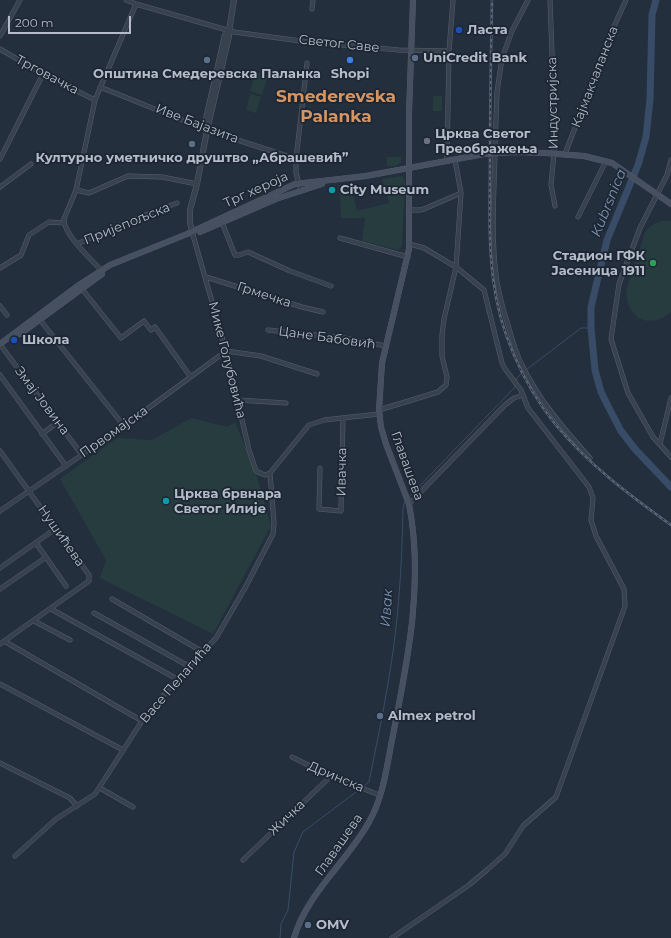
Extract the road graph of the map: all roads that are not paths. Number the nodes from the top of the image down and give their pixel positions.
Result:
1 (20, 0) edge
2 (126, 0) edge
3 (234, 0) edge
4 (313, 0) edge
5 (413, 0) edge
6 (453, 0) edge
7 (528, 0) edge
8 (550, 0) edge
9 (626, 0) edge
10 (136, 4) junction
11 (312, 9) dead end
12 (229, 31) junction
13 (0, 36) edge
14 (0, 49) edge
15 (411, 51) junction
16 (450, 51) junction
17 (307, 63) dead end
18 (43, 74) junction
19 (100, 88) junction
20 (95, 100) junction
21 (207, 130) junction
22 (494, 146) dead end
23 (494, 153) junction
24 (554, 153) junction
25 (565, 154) junction
26 (0, 159) edge
27 (296, 159) junction
28 (455, 160) junction
29 (671, 160) edge
30 (447, 161) junction
31 (606, 161) junction
32 (31, 164) dead end
33 (409, 169) junction
34 (331, 180) junction
35 (197, 184) junction
36 (298, 184) junction
37 (0, 187) edge
38 (76, 190) junction
39 (302, 191) junction
40 (461, 193) junction
41 (657, 194) junction
42 (177, 203) dead end
43 (671, 204) edge
44 (555, 206) dead end
45 (409, 210) junction
46 (578, 217) dead end
47 (221, 220) junction
48 (64, 223) junction
49 (193, 233) junction
50 (340, 238) dead end
51 (77, 244) junction
52 (410, 244) junction
53 (408, 257) junction
54 (456, 267) junction
55 (0, 268) edge
56 (101, 270) junction
57 (206, 277) junction
58 (331, 286) dead end
59 (82, 289) junction
60 (0, 306) edge
61 (323, 312) dead end
62 (7, 315) dead end
63 (40, 320) junction
64 (268, 330) dead end
65 (386, 346) junction
66 (1, 347) edge
67 (226, 351) junction
68 (317, 374) dead end
69 (0, 375) edge
70 (190, 376) junction
71 (523, 395) junction
72 (671, 398) edge
73 (237, 400) junction
74 (286, 403) dead end
75 (379, 412) junction
76 (342, 418) junction
77 (58, 422) junction
78 (124, 426) junction
79 (42, 434) junction
80 (660, 444) junction
81 (0, 451) edge
82 (82, 454) junction
83 (671, 457) edge
84 (590, 458) dead end
85 (66, 466) junction
86 (320, 468) dead end
87 (270, 473) junction
88 (30, 491) junction
89 (409, 503) junction
90 (0, 511) edge
91 (55, 529) junction
92 (36, 543) junction
93 (45, 558) junction
94 (0, 568) edge
95 (66, 586) dead end
96 (0, 589) edge
97 (112, 599) dead end
98 (51, 609) junction
99 (94, 613) dead end
100 (34, 621) junction
101 (70, 640) dead end
102 (2, 642) edge
103 (204, 652) junction
104 (190, 667) junction
105 (177, 680) junction
106 (0, 684) edge
107 (142, 721) junction
108 (123, 750) junction
109 (292, 757) dead end
110 (0, 763) edge
111 (331, 776) junction
112 (100, 788) junction
113 (380, 795) junction
114 (77, 806) junction
115 (133, 807) dead end
116 (15, 856) dead end
117 (243, 860) dead end
118 (294, 938) edge
119 (392, 938) edge

1 - 13 street
2 - 10 street, Светог Саве
3 - 12 street
4 - 11 street
5 - 15 main road, Главашева
6 - 16 street
7 - 22 street
8 - 24 street, Индустријска
9 - 25 street, Кајмакчаланска
10 - 12 street, Светог Саве
10 - 19 street
12 - 15 street, Светог Саве
12 - 21 street
14 - 18 street, Трговачка
15 - 16 street, Светог Саве
15 - 33 main road, Главашева
16 - 30 street
17 - 27 street
18 - 20 street, Трговачка
18 - 26 street
19 - 20 street
19 - 21 street, Иве Бајазита
20 - 38 street
21 - 27 street, Иве Бајазита
21 - 35 street
23 - 24 main road, Трг хероја
23 - 28 main road, Трг хероја
23 - 84 street
24 - 25 main road, Трг хероја
24 - 44 street, Индустријска
25 - 31 main road, Трг хероја
27 - 36 street
28 - 30 main road, Трг хероја
28 - 40 street
29 - 41 street
30 - 33 main road, Трг хероја
31 - 41 main road, Трг хероја
31 - 46 street
32 - 37 street
33 - 34 main road, Трг хероја
33 - 45 main road, Главашева
34 - 36 main road, Трг хероја
34 - 39 main road, Трг хероја
35 - 38 street
35 - 49 street
36 - 39 street
36 - 47 main road, Трг хероја
38 - 48 street
39 - 47 main road, Трг хероја
40 - 45 street
40 - 54 street
41 - 43 main road, Трг хероја
41 - 80 street
42 - 51 street, Пријепољска
45 - 52 main road, Главашева
47 - 49 main road, Трг хероја
47 - 58 street
48 - 51 street
48 - 55 street
49 - 56 main road
49 - 57 street, Мике Голубовића
49 - 59 main road
50 - 53 street
51 - 56 street
52 - 53 main road, Главашева
52 - 54 street
53 - 65 main road, Главашева
54 - 71 street
54 - 75 street
56 - 66 main road
57 - 61 street, Грмечка
57 - 67 street, Мике Голубовића
59 - 63 main road
59 - 70 street
60 - 62 street
63 - 66 main road
63 - 78 street
64 - 65 street, Цане Бабовић
65 - 75 main road, Главашева
66 - 77 street, Змај Јовина
67 - 68 street
67 - 70 street, Првомајска
67 - 73 street, Мике Голубовића
69 - 79 street, Змај Јовина
70 - 78 street, Првомајска
71 - 89 street
71 - 119 street
72 - 80 street
73 - 74 street
73 - 87 street, Мике Голубовића
75 - 76 street
75 - 89 main road, Главашева
76 - 86 street, Ивачка
76 - 87 street
77 - 79 street
77 - 82 street, Змај Јовина
78 - 82 street, Првомајска
79 - 85 street, Змај Јовина
80 - 83 street
81 - 88 street, Нушићева
82 - 85 street, Првомајска
85 - 88 street, Првомајска
87 - 103 street, Васе Пелагића
88 - 90 street, Првомајска
88 - 91 street, Нушићева
89 - 113 main road, Главашева
91 - 92 street
91 - 98 street, Нушићева
92 - 93 street
92 - 94 street
93 - 95 street
93 - 96 street
97 - 103 street
98 - 100 street
98 - 105 street
99 - 104 street
100 - 101 street
100 - 102 street
102 - 107 street
103 - 104 street, Васе Пелагића
104 - 105 street, Васе Пелагића
105 - 107 street, Васе Пелагића
106 - 108 street
107 - 108 street, Васе Пелагића
108 - 112 street, Васе Пелагића
109 - 111 street, Дринска
110 - 114 street
111 - 113 street, Дринска
111 - 117 street, Жичка
112 - 114 street, Васе Пелагића
112 - 115 street
113 - 118 main road, Главашева
114 - 116 street, Васе Пелагића

